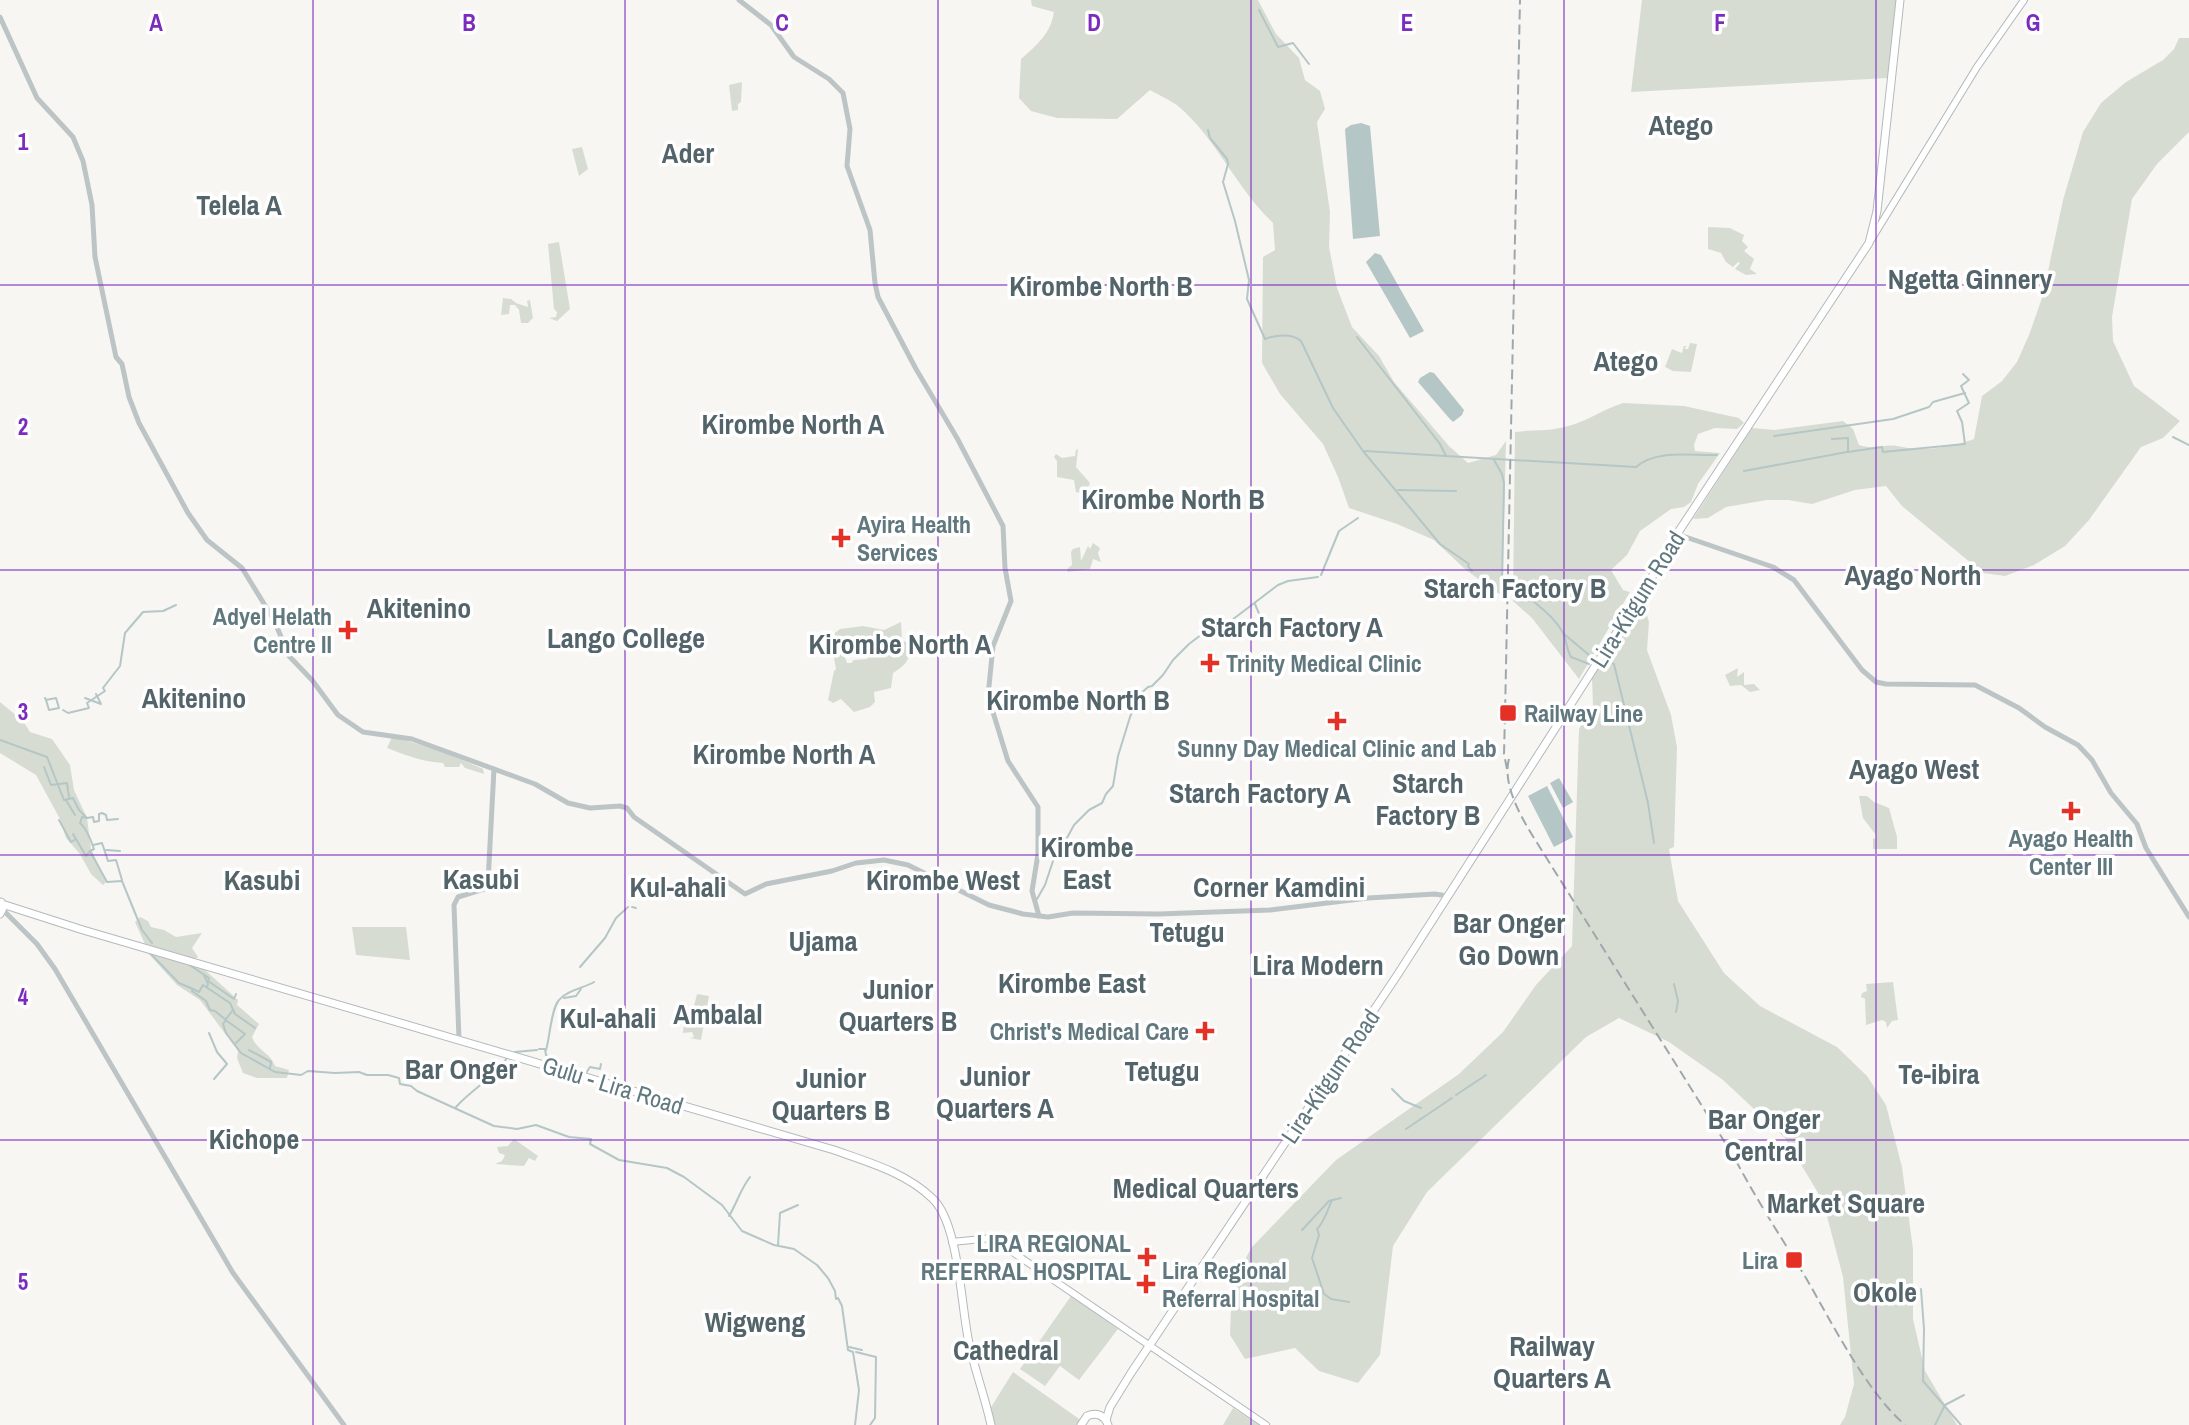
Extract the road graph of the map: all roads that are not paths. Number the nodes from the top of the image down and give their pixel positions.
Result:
1 (740, 0) edge
2 (1900, 0) edge
3 (2024, 0) edge
4 (0, 17) edge
5 (1869, 243) junction
6 (1677, 534) junction
7 (494, 769) junction
8 (1447, 896) junction
9 (1, 909) edge
10 (20, 912) junction
11 (1039, 916) junction
12 (2189, 917) edge
13 (12, 920) junction
14 (460, 1039) junction
15 (952, 1242) junction
16 (1150, 1346) junction
17 (1110, 1407) junction
18 (1099, 1415) junction
19 (1107, 1422) edge
20 (344, 1425) edge
21 (991, 1425) edge
22 (1081, 1425) edge
23 (1266, 1425) edge

1 - 11 street
2 - 5 main road, Lira-Kitgum Road
3 - 5 main road
4 - 7 street
5 - 6 main road, Lira-Kitgum Road
6 - 8 main road, Lira-Kitgum Road
6 - 12 street
7 - 11 street
7 - 14 street
8 - 11 street
8 - 16 main road, Lira-Kitgum Road
9 - 10 main road, Gulu - Lira Road
9 - 13 street
10 - 13 main road
10 - 14 main road, Gulu - Lira Road
13 - 20 street
14 - 15 main road, Gulu - Lira Road
15 - 16 main road
15 - 21 main road, Gulu - Lira Road
16 - 17 main road, Lira-Kitgum Road
16 - 23 main road
17 - 18 main road, Lira-Kitgum Road
17 - 19 main road, Lira-Kitgum Road
18 - 19 main road
18 - 22 main road, Lira-Kitgum Road

